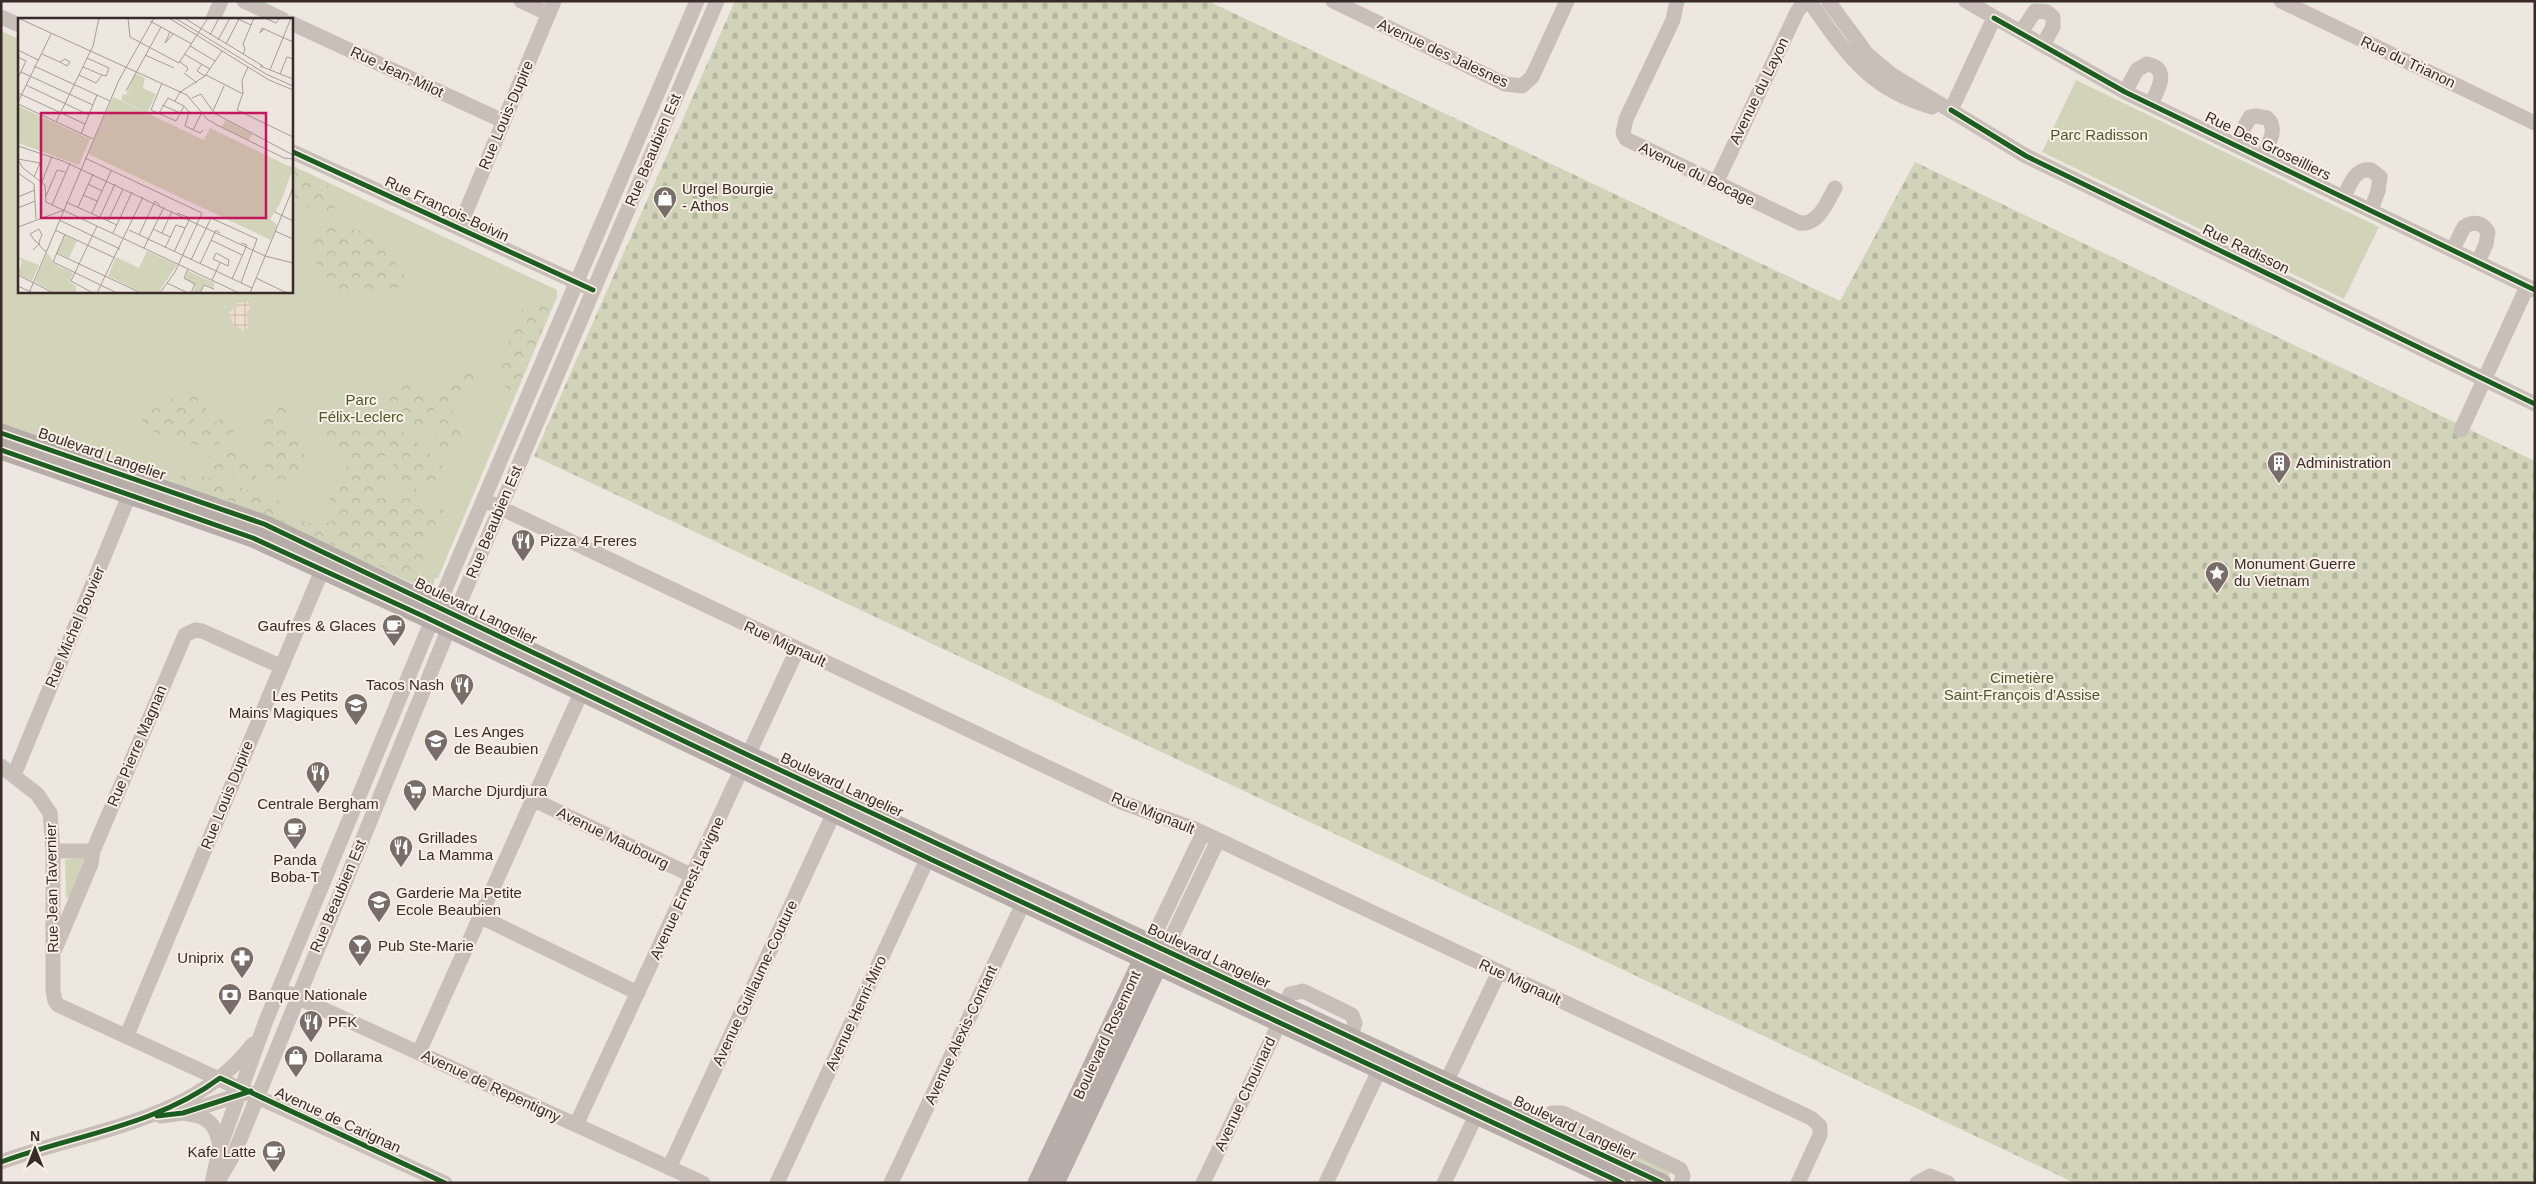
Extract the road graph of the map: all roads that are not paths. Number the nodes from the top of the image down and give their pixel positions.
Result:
1 (222, 1) edge
2 (244, 1) edge
3 (522, 1) edge
4 (697, 1) edge
5 (717, 1) edge
6 (1332, 1) edge
7 (1567, 1) edge
8 (1677, 1) edge
9 (1805, 1) edge
10 (1809, 1) edge
11 (1828, 1) edge
12 (1966, 1) edge
13 (2281, 1) edge
14 (551, 8) edge
15 (1, 17) edge
16 (214, 18) edge
17 (280, 18) edge
18 (1994, 18) junction
19 (292, 23) edge
20 (18, 25) edge
21 (2021, 32) junction
22 (2044, 45) junction
23 (2125, 92) junction
24 (2151, 104) junction
25 (1951, 110) junction
26 (503, 121) junction
27 (2535, 123) edge
28 (2236, 144) junction
29 (292, 151) edge
30 (2262, 157) junction
31 (1716, 183) junction
32 (1835, 188) dead end
33 (2344, 197) junction
34 (2371, 210) junction
35 (459, 228) junction
36 (2452, 249) junction
37 (2478, 262) junction
38 (576, 283) junction
39 (2531, 288) edge
40 (593, 290) junction
41 (2484, 379) junction
42 (2535, 404) edge
43 (2461, 430) dead end
44 (1, 433) edge
45 (1, 450) edge
46 (133, 486) junction
47 (484, 500) junction
48 (500, 507) junction
49 (325, 563) junction
50 (443, 617) junction
51 (797, 650) junction
52 (280, 666) junction
53 (585, 686) junction
54 (745, 762) junction
55 (7, 771) edge
56 (534, 800) junction
57 (837, 806) junction
58 (354, 808) junction
59 (371, 815) junction
60 (1203, 833) junction
61 (1218, 840) junction
62 (931, 850) junction
63 (53, 851) junction
64 (93, 851) junction
65 (693, 876) junction
66 (1027, 895) junction
67 (309, 915) junction
68 (481, 917) junction
69 (327, 922) junction
70 (1155, 954) junction
71 (53, 955) junction
72 (1499, 972) junction
73 (279, 989) junction
74 (638, 993) junction
75 (296, 997) junction
76 (55, 1001) joint
77 (1283, 1014) junction
78 (261, 1034) junction
79 (127, 1035) junction
80 (419, 1052) junction
81 (1384, 1061) junction
82 (220, 1078) junction
83 (1443, 1089) junction
84 (248, 1092) junction
85 (1480, 1107) junction
86 (183, 1113) junction
87 (147, 1117) junction
88 (576, 1125) junction
89 (1543, 1127) junction
90 (220, 1147) junction
91 (1, 1162) edge
92 (669, 1168) junction
93 (1921, 1180) edge
94 (212, 1183) edge
95 (217, 1183) edge
96 (445, 1183) edge
97 (703, 1183) edge
98 (776, 1183) edge
99 (891, 1183) edge
100 (1037, 1183) edge
101 (1055, 1183) edge
102 (1204, 1183) edge
103 (1326, 1183) edge
104 (1444, 1183) edge
105 (1622, 1183) edge
106 (1662, 1183) edge
107 (1682, 1183) edge
108 (1798, 1183) edge
109 (1948, 1183) edge

1 - 16 street
2 - 17 street
3 - 14 street
4 - 38 street, Rue Beaubien Est
5 - 40 street, Rue Beaubien Est
6 - 7 street, Avenue des Jalesnes
8 - 31 street, Avenue du Bocage
9 - 31 street, Avenue du Layon
10 - 25 street
11 - 25 street, Rue Radisson
12 - 18 street, Rue Des Groseilliers
13 - 27 street, Rue du Trianon
14 - 26 street, Rue Louis-Dupire
15 - 20 street
18 - 21 street, Rue Des Groseilliers
18 - 25 street
19 - 26 street, Rue Jean-Milot
21 - 22 street, Rue Des Groseilliers
21 - 22 street
22 - 23 street, Rue Des Groseilliers
23 - 24 street, Rue Des Groseilliers
23 - 24 street
24 - 28 street, Rue Des Groseilliers
25 - 41 street, Rue Radisson
26 - 35 street, Rue Louis-Dupire
28 - 30 street, Rue Des Groseilliers
28 - 30 street, Rue Des Groseilliers
29 - 35 street, Rue François-Boivin
30 - 33 street, Rue Des Groseilliers
31 - 32 street, Avenue du Bocage
33 - 34 street, Rue Des Groseilliers
33 - 34 street, Rue Des Groseilliers
34 - 36 street, Rue Des Groseilliers
35 - 38 street, Rue François-Boivin
36 - 37 street, Rue Des Groseilliers
36 - 37 street
37 - 39 street, Rue Des Groseilliers
38 - 40 street, Rue François-Boivin
38 - 47 street, Rue Beaubien Est
39 - 41 street
40 - 48 street, Rue Beaubien Est
41 - 42 street, Rue Radisson
41 - 43 street
44 - 46 main road, Boulevard Langelier
45 - 46 main road, Boulevard Langelier
46 - 49 main road, Boulevard Langelier
46 - 55 street, Rue Michel Bouvier
47 - 48 street, Rue Mignault
47 - 50 street, Rue Beaubien Est
48 - 50 street, Rue Beaubien Est
48 - 51 street, Rue Mignault
49 - 50 main road, Boulevard Langelier
49 - 52 street, Rue Louis Dupire
50 - 53 main road, Boulevard Langelier
50 - 58 street, Rue Beaubien Est
50 - 59 street, Rue Beaubien Est
51 - 54 street, Avenue Ernest-Lavigne
51 - 60 street, Rue Mignault
52 - 64 street, Rue Pierre Magnan
52 - 79 street, Rue Louis Dupire
53 - 54 main road, Boulevard Langelier
53 - 56 street
54 - 57 main road, Boulevard Langelier
54 - 65 street, Avenue Ernest-Lavigne
55 - 63 street, Rue Jean Tavernier
56 - 65 street, Avenue Maubourg
56 - 68 street
57 - 62 main road, Boulevard Langelier
57 - 92 street, Avenue Guillaume-Couture
58 - 59 street
58 - 67 street, Rue Beaubien Est
59 - 69 street, Rue Beaubien Est
60 - 61 street, Rue Mignault
60 - 70 street, Boulevard Rosemont
61 - 70 street, Boulevard Rosemont
61 - 72 street, Rue Mignault
62 - 66 main road, Boulevard Langelier
62 - 98 street, Avenue Henri-Miro
63 - 64 street
63 - 71 street, Rue Jean Tavernier
64 - 71 street, Rue Pierre Magnan
65 - 74 street, Avenue Ernest-Lavigne
66 - 70 main road, Boulevard Langelier
66 - 99 street, Avenue Alexis-Contant
67 - 69 street
67 - 73 street, Rue Beaubien Est
68 - 74 street
68 - 80 street
69 - 75 street, Rue Beaubien Est
70 - 77 main road, Boulevard Langelier
70 - 100 main road, Boulevard Rosemont
70 - 101 main road, Boulevard Rosemont
71 - 76 street, Rue Jean Tavernier
72 - 83 street
72 - 108 street, Rue Mignault
73 - 75 street, Avenue de Repentigny
73 - 78 street, Rue Beaubien Est
74 - 88 street, Avenue Ernest-Lavigne
75 - 80 street, Avenue de Repentigny
75 - 84 street, Rue Beaubien Est
76 - 79 street, Avenue de Carignan
77 - 81 main road, Boulevard Langelier
77 - 81 main road, Boulevard Langelier
77 - 102 street, Avenue Chouinard
78 - 82 street, Rue Beaubien Est
78 - 84 street, Rue Beaubien Est
79 - 82 street, Avenue de Carignan
80 - 88 street, Avenue de Repentigny
81 - 83 main road, Boulevard Langelier
81 - 103 street
82 - 84 street, Avenue de Carignan
82 - 87 street, Rue Beaubien Est
83 - 85 main road, Boulevard Langelier
84 - 86 street
84 - 90 street, Rue Beaubien Est
84 - 95 street, Rue Beaubien Est
84 - 96 street, Avenue de Carignan
85 - 89 main road, Boulevard Langelier
85 - 104 street
85 - 105 main road, Boulevard Langelier
86 - 87 street
86 - 90 street
87 - 91 street
88 - 92 street, Avenue de Repentigny
89 - 106 main road, Boulevard Langelier
89 - 107 street, Boulevard Langelier
90 - 94 street, Rue Beaubien Est
92 - 97 street, Avenue de Repentigny
93 - 109 street

